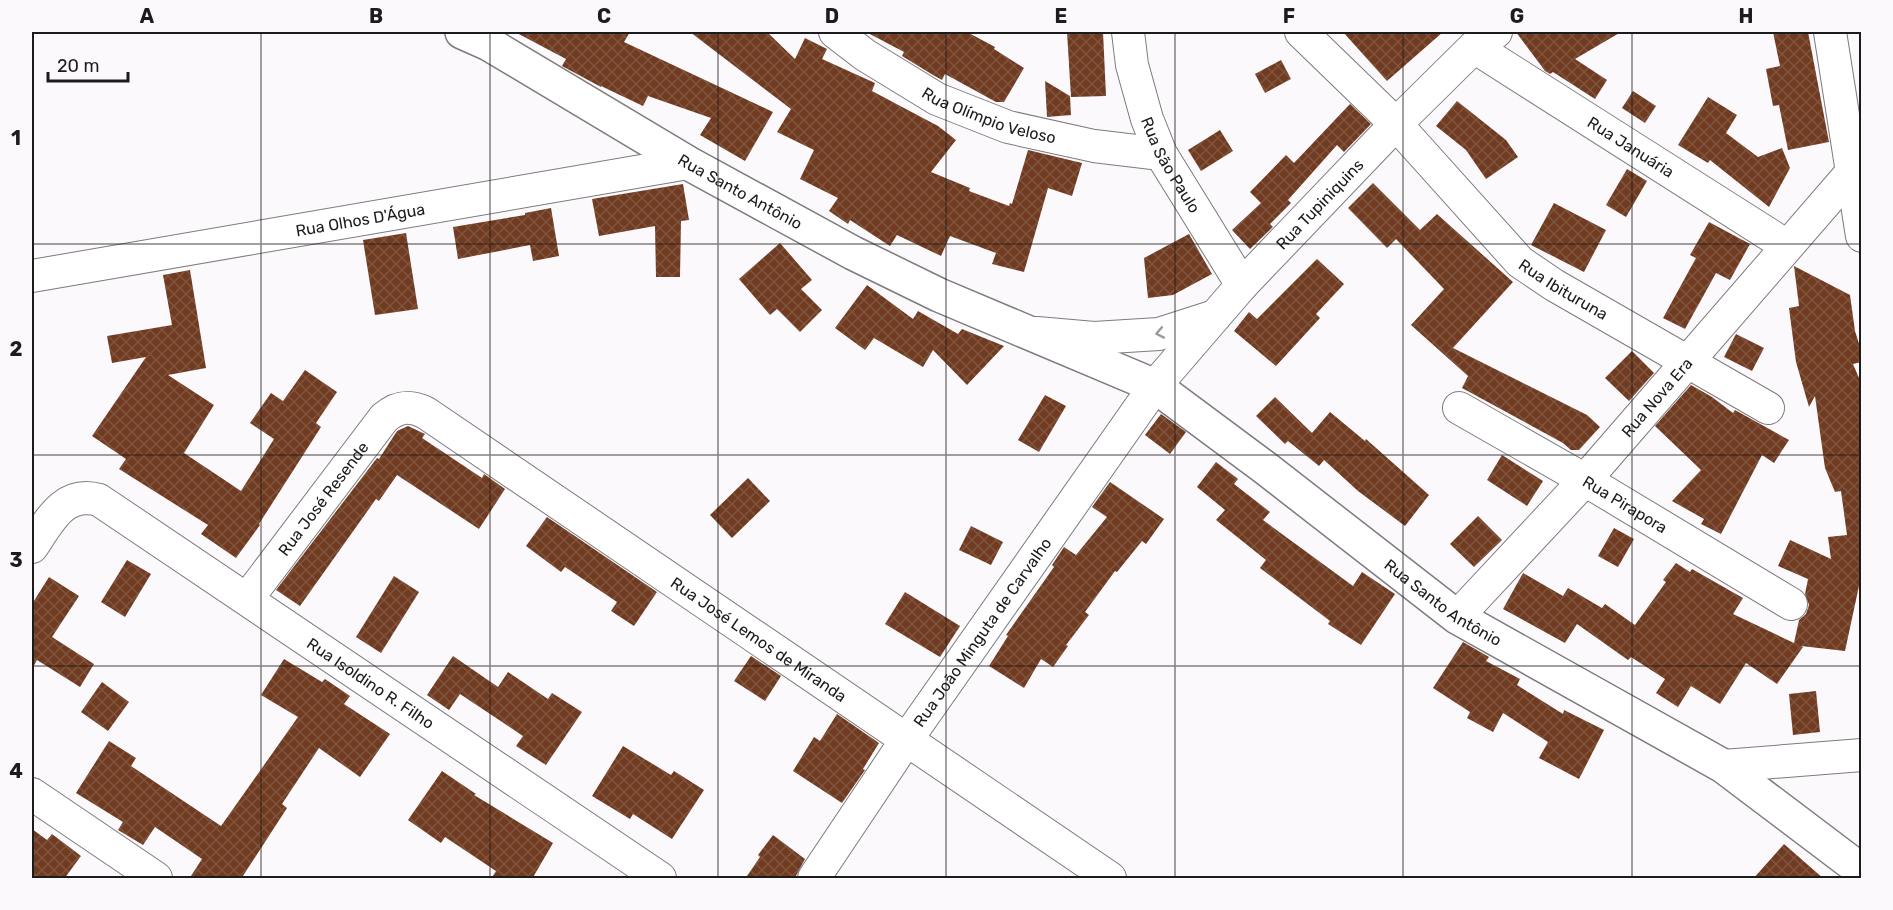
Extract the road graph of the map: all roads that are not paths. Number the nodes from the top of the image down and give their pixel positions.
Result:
1 (462, 32) edge
2 (835, 32) edge
3 (1128, 32) edge
4 (1301, 32) edge
5 (1830, 32) edge
6 (1485, 39) edge
7 (1396, 124) junction
8 (1161, 154) junction
9 (688, 163) junction
10 (1852, 172) junction
11 (1861, 233) edge
12 (1787, 246) junction
13 (32, 276) edge
14 (1242, 285) junction
15 (1216, 316) junction
16 (1027, 332) junction
17 (1687, 362) junction
18 (1155, 386) junction
19 (406, 407) joint
20 (1459, 408) dead end
21 (1767, 408) dead end
22 (1585, 480) junction
23 (32, 547) edge
24 (247, 599) junction
25 (1791, 604) dead end
26 (1457, 617) junction
27 (907, 739) junction
28 (1862, 755) edge
29 (1723, 766) junction
30 (32, 794) edge
31 (1862, 872) edge
32 (156, 879) edge
33 (660, 879) edge
34 (814, 879) edge
35 (1110, 879) edge

1 - 9 street, Rua Santo Antônio
2 - 8 street, Rua Olímpio Veloso
3 - 8 street, Rua São Paulo
4 - 7 street, Rua Ibituruna
5 - 10 street
6 - 7 street, Rua Tupiniquins
6 - 12 street, Rua Januária
7 - 14 street, Rua Tupiniquins
7 - 17 street, Rua Ibituruna
8 - 14 street, Rua São Paulo
9 - 13 street, Rua Olhos D'Água
9 - 16 street, Rua Santo Antônio
10 - 11 street
10 - 12 street, Rua Nova Era
12 - 17 street, Rua Nova Era
14 - 15 street, Rua Tupiniquins
15 -> 16 street, Rua Santo Antônio
15 - 18 street, Rua Tupiniquins
16 - 18 street, Rua Santo Antônio
17 - 21 street, Rua Ibituruna
17 - 22 street, Rua Nova Era
18 - 26 street, Rua Santo Antônio
18 - 27 street, Rua João Minguta de Carvalho
19 - 24 street, Rua José Resende
19 - 27 street, Rua José Lemos de Miranda
20 - 22 street, Rua Pirapora
22 - 25 street, Rua Pirapora
22 - 26 street, Rua Nova Era
23 - 24 street, Rua Isoldino R. Filho
24 - 33 street, Rua Isoldino R. Filho
26 - 29 street, Rua Santo Antônio
27 - 34 street, Rua João Minguta de Carvalho
27 - 35 street, Rua José Lemos de Miranda
28 - 29 street
29 - 31 street, Rua Santo Antônio
30 - 32 street

